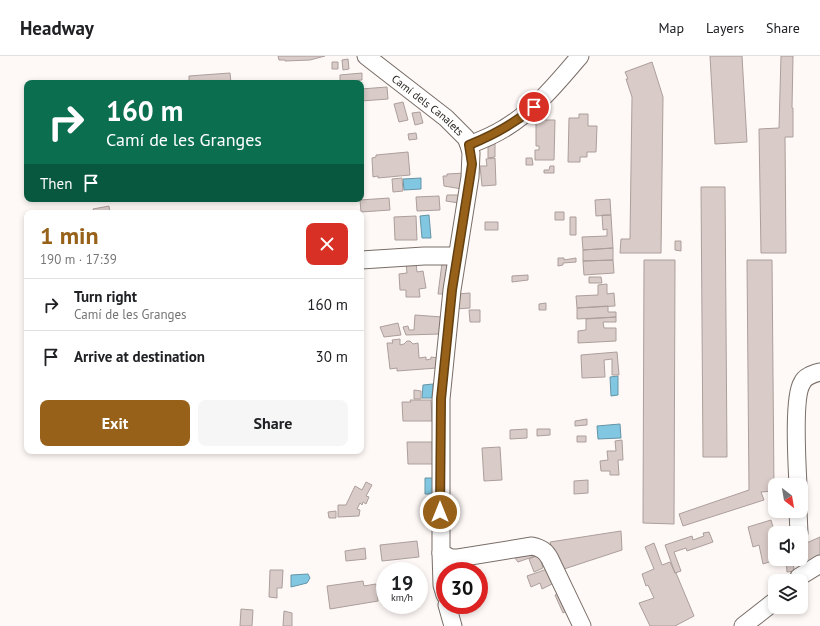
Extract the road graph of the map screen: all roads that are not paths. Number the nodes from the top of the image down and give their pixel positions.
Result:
1 (366, 56) edge
2 (580, 56) edge
3 (469, 145) junction
4 (457, 256) junction
5 (364, 260) edge
6 (820, 372) edge
7 (798, 478) edge
8 (440, 553) junction
9 (441, 562) edge
10 (820, 564) edge
11 (805, 574) edge
12 (768, 606) edge
13 (450, 614) edge
14 (453, 626) edge
15 (582, 626) edge
16 (743, 626) edge

1 - 3 street, Camí dels Canalets
2 - 3 street
3 - 4 street, Camí dels Canalets
4 - 5 street
4 - 8 street, Camí dels Canalets
6 - 7 street
8 - 9 street, Camí dels Canalets
8 - 15 street
10 - 11 street
12 - 16 street
13 - 14 street

